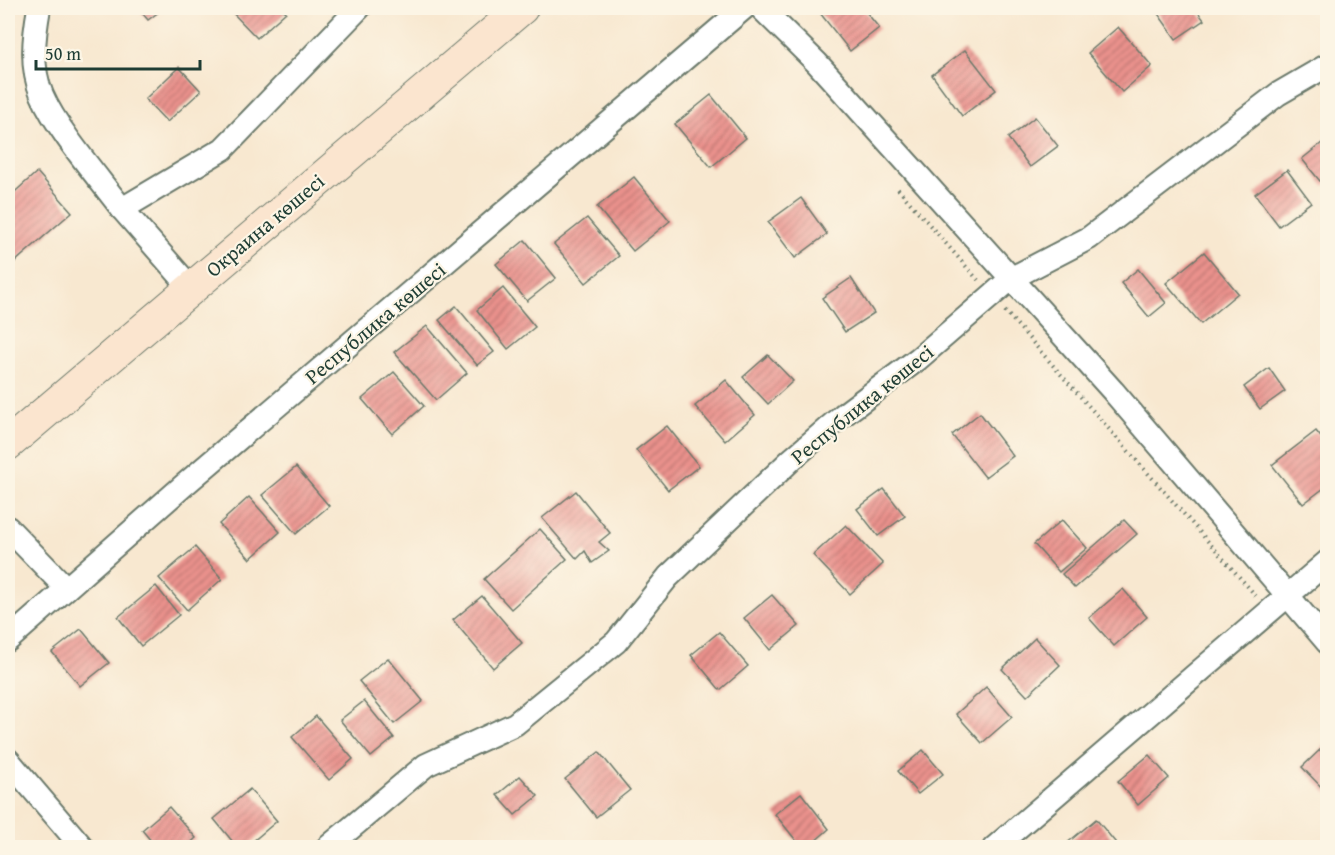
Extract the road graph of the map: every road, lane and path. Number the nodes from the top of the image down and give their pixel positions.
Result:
1 (39, 8) edge
2 (359, 8) edge
3 (522, 8) edge
4 (744, 8) edge
5 (761, 8) edge
6 (1328, 65) edge
7 (122, 209) junction
8 (1012, 278) junction
9 (191, 288) junction
10 (8, 444) edge
11 (8, 528) edge
12 (1328, 561) edge
13 (66, 588) junction
14 (1285, 596) junction
15 (8, 640) edge
16 (1328, 643) edge
17 (8, 760) edge
18 (83, 848) edge
19 (327, 848) edge
20 (994, 848) edge

1 - 7 street
2 - 7 street
3 - 9 main road, Окраина көшесі
4 - 13 street, Республика көшесі
5 - 8 street
6 - 8 street, Республика көшесі
7 - 9 street
8 - 14 street
8 - 19 street, Республика көшесі
9 - 10 main road, Окраина көшесі
11 - 13 street
12 - 14 street
13 - 15 street, Республика көшесі
14 - 16 street
14 - 20 street
17 - 18 street

